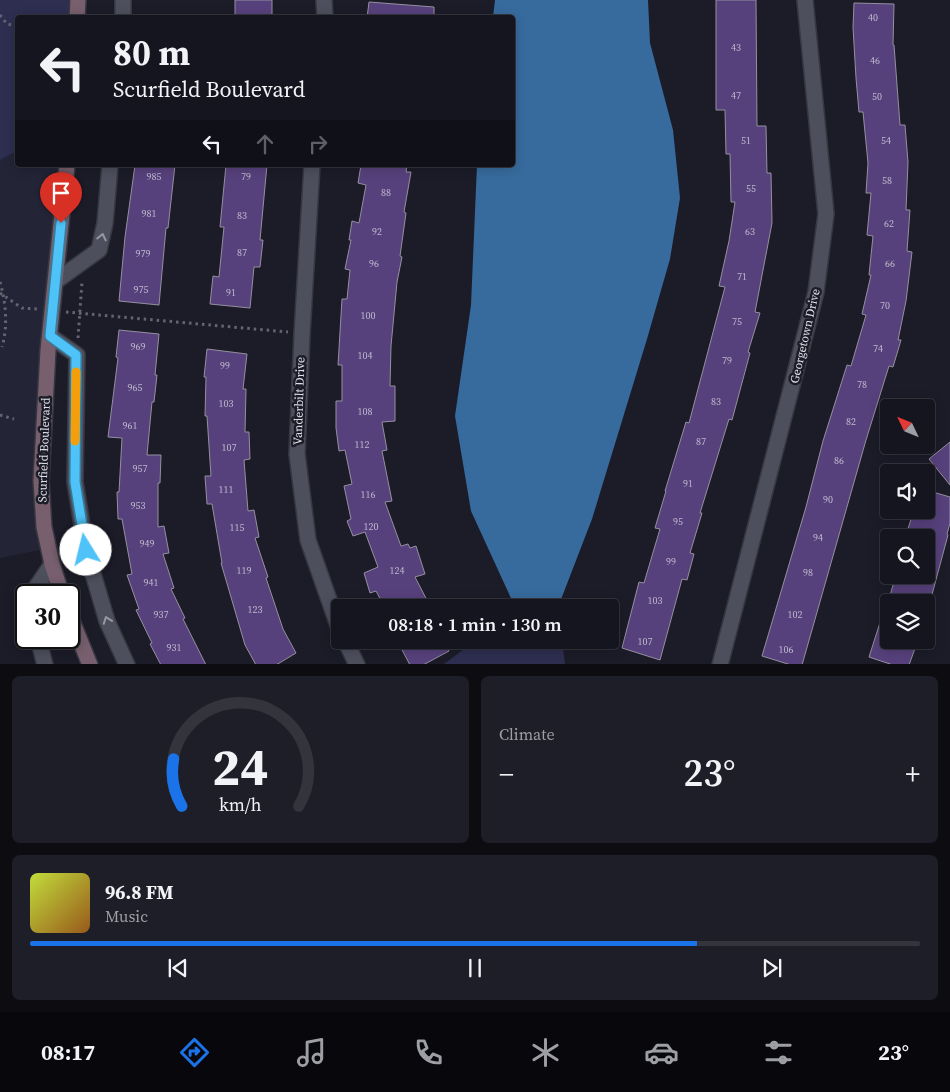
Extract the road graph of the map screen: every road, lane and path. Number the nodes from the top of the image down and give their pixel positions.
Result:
1 (78, 0) edge
2 (124, 0) edge
3 (324, 0) edge
4 (806, 0) edge
5 (0, 15) edge
6 (77, 15) edge
7 (123, 15) edge
8 (325, 15) edge
9 (15, 25) edge
10 (67, 167) edge
11 (110, 167) edge
12 (312, 167) edge
13 (83, 261) junction
14 (56, 281) junction
15 (0, 282) edge
16 (1, 294) edge
17 (53, 311) junction
18 (80, 313) junction
19 (302, 334) junction
20 (50, 336) junction
21 (2, 347) dead end
22 (76, 355) junction
23 (0, 416) edge
24 (14, 419) dead end
25 (52, 564) junction
26 (38, 584) edge
27 (58, 584) edge
28 (331, 605) edge
29 (80, 640) edge
30 (41, 649) edge
31 (350, 649) edge
32 (45, 664) edge
33 (90, 664) edge
34 (127, 664) edge
35 (357, 664) edge
36 (720, 664) edge

1 - 6 street
2 - 7 street
3 - 8 street
4 - 36 street, Georgetown Drive
5 - 9 path
10 - 14 street, Scurfield Boulevard
13 -> 11 street
12 - 19 street, Vanderbilt Drive
13 - 14 street
13 - 18 path
14 - 17 street, Scurfield Boulevard
15 - 16 path
16 - 17 path
16 - 21 path
17 - 18 path
17 - 20 street, Scurfield Boulevard
18 - 19 path
18 - 22 path
19 - 28 street, Vanderbilt Drive
20 - 22 street
20 - 25 street, Scurfield Boulevard
34 -> 22 street
23 - 24 path
25 - 26 street
25 - 27 street, Scurfield Boulevard
29 - 33 street
30 - 32 street
31 - 35 street

